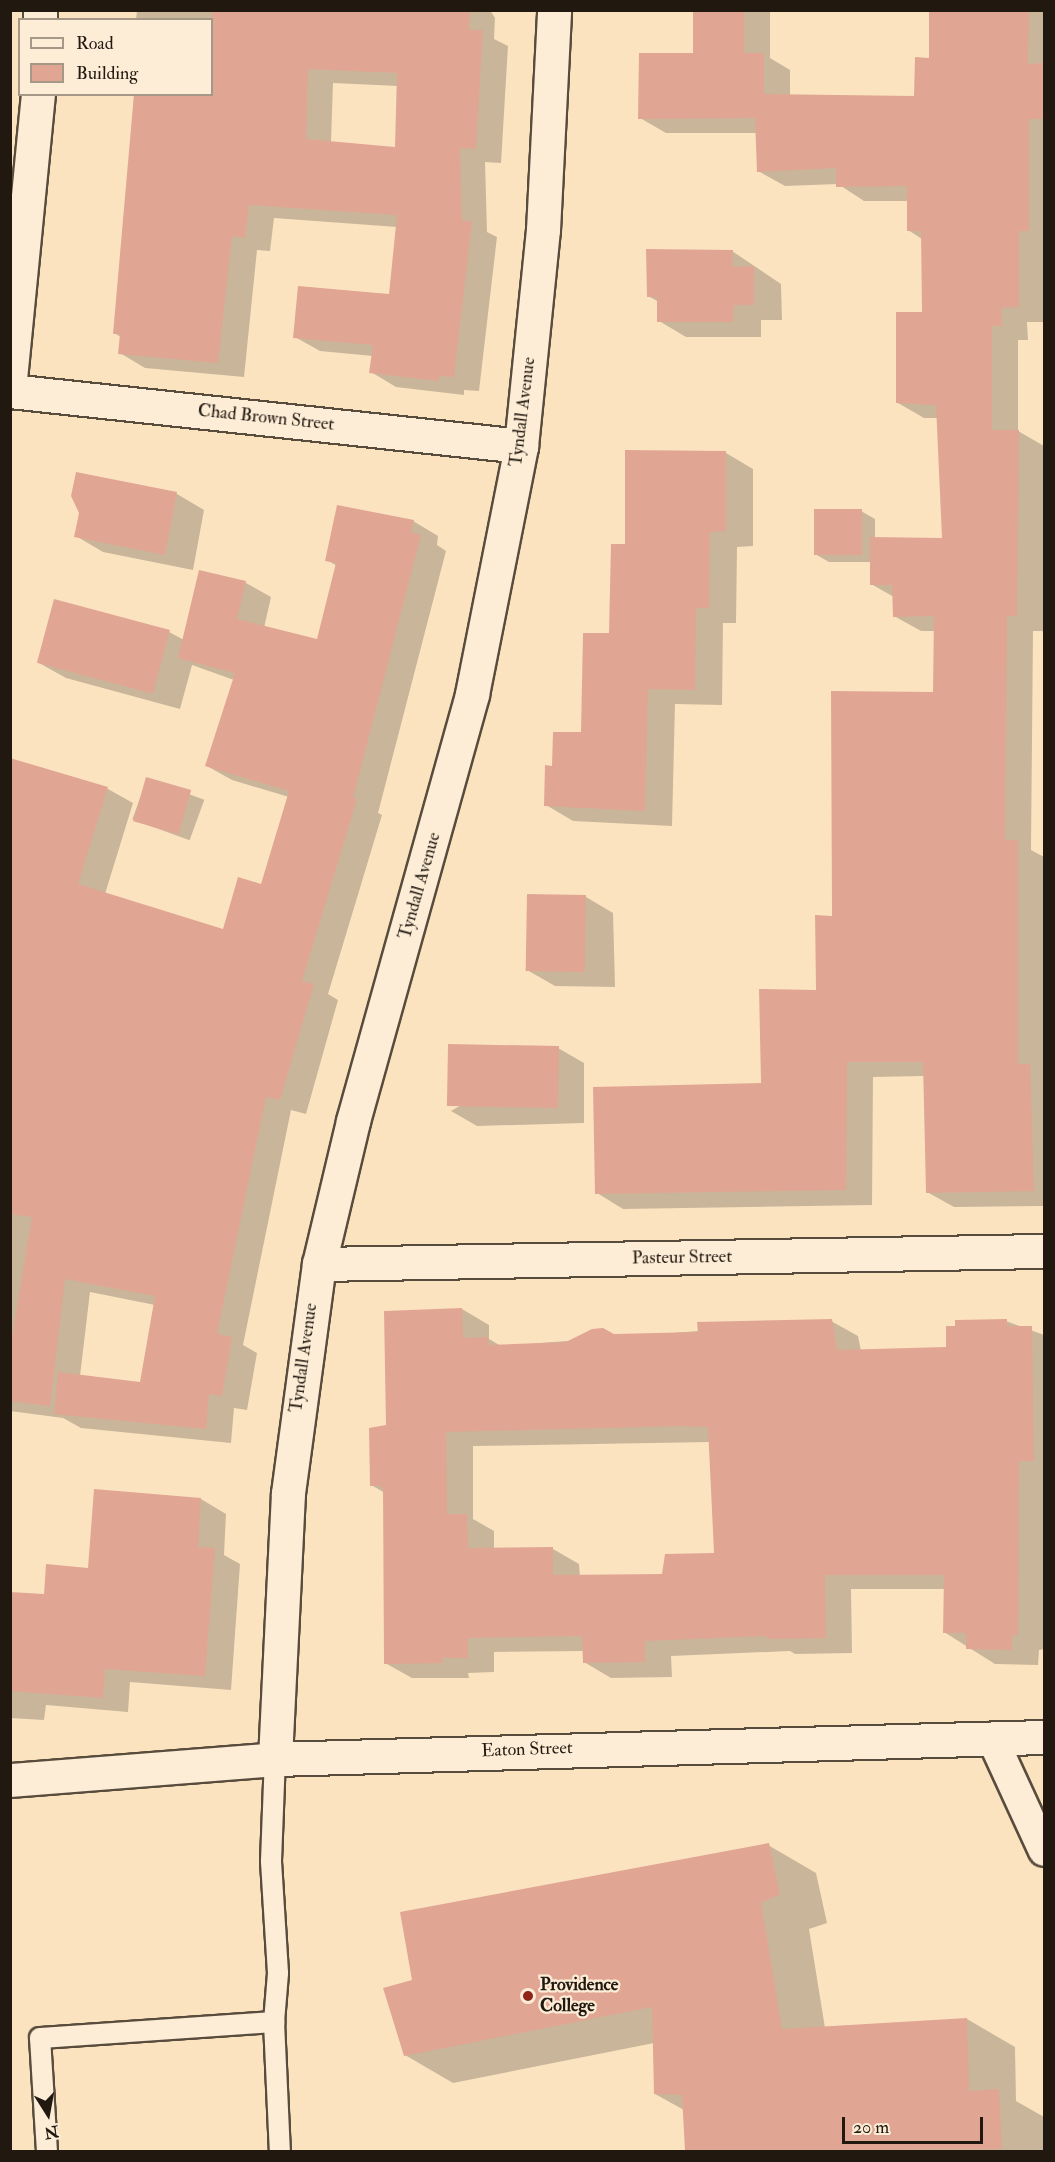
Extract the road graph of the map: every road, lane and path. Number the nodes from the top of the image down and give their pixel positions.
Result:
1 (554, 10) edge
2 (38, 96) edge
3 (10, 379) edge
4 (10, 391) edge
5 (521, 446) junction
6 (1044, 1251) edge
7 (319, 1264) junction
8 (1044, 1737) edge
9 (992, 1738) junction
10 (274, 1759) junction
11 (10, 1780) edge
12 (1044, 1851) edge
13 (274, 2022) junction
14 (48, 2151) edge
15 (280, 2151) edge

1 - 5 street, Tyndall Avenue
2 - 3 street
4 - 5 street, Chad Brown Street
5 - 7 street, Tyndall Avenue
6 - 7 street, Pasteur Street
7 - 10 street, Tyndall Avenue
8 - 9 street, Eaton Street
9 - 10 street, Eaton Street
9 - 12 street
10 - 11 street, Eaton Street
10 - 13 lane
13 - 14 lane
13 - 15 lane

